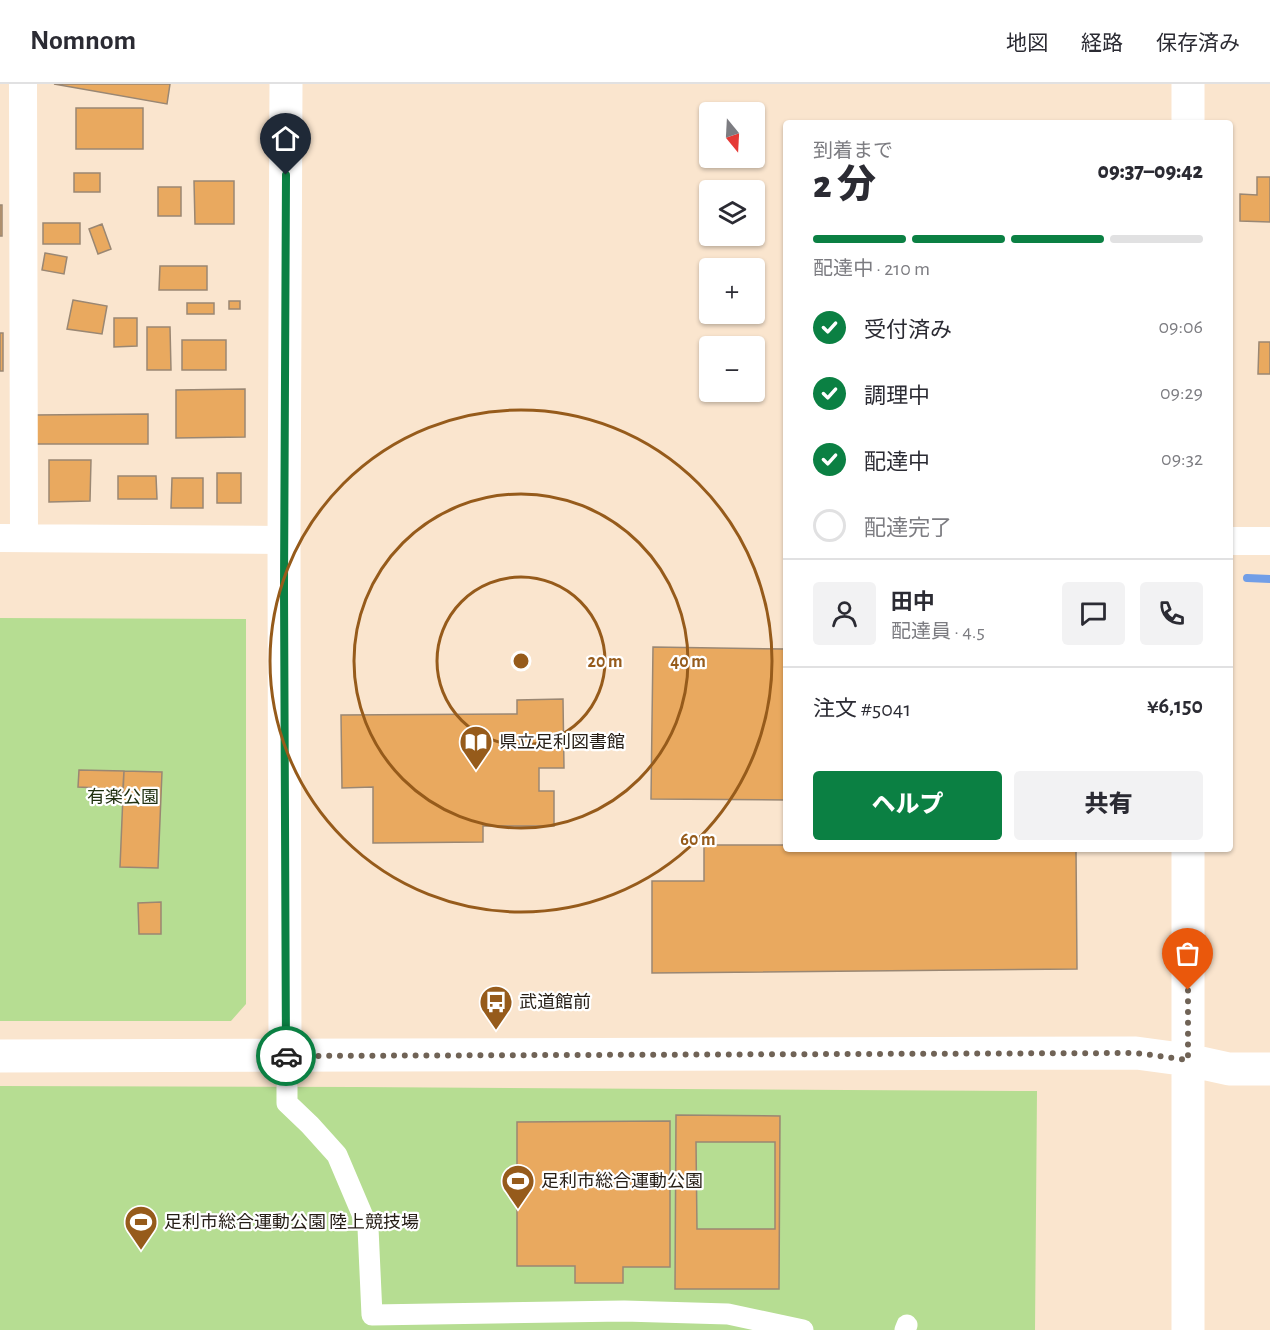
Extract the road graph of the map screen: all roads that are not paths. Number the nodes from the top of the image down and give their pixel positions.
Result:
1 (23, 84) edge
2 (286, 84) edge
3 (1188, 84) edge
4 (1188, 120) edge
5 (12, 538) edge
6 (284, 540) junction
7 (1233, 541) edge
8 (1270, 541) edge
9 (1188, 852) edge
10 (0, 1056) edge
11 (1188, 1060) junction
12 (1270, 1069) edge
13 (286, 1072) junction
14 (803, 1330) edge
15 (1188, 1330) edge

1 - 5 street
2 - 6 street
3 - 4 street
5 - 6 street
6 - 13 street
7 - 8 street
9 - 11 street
10 - 13 street
11 - 12 street
11 - 13 street
11 - 15 street
13 - 14 street

